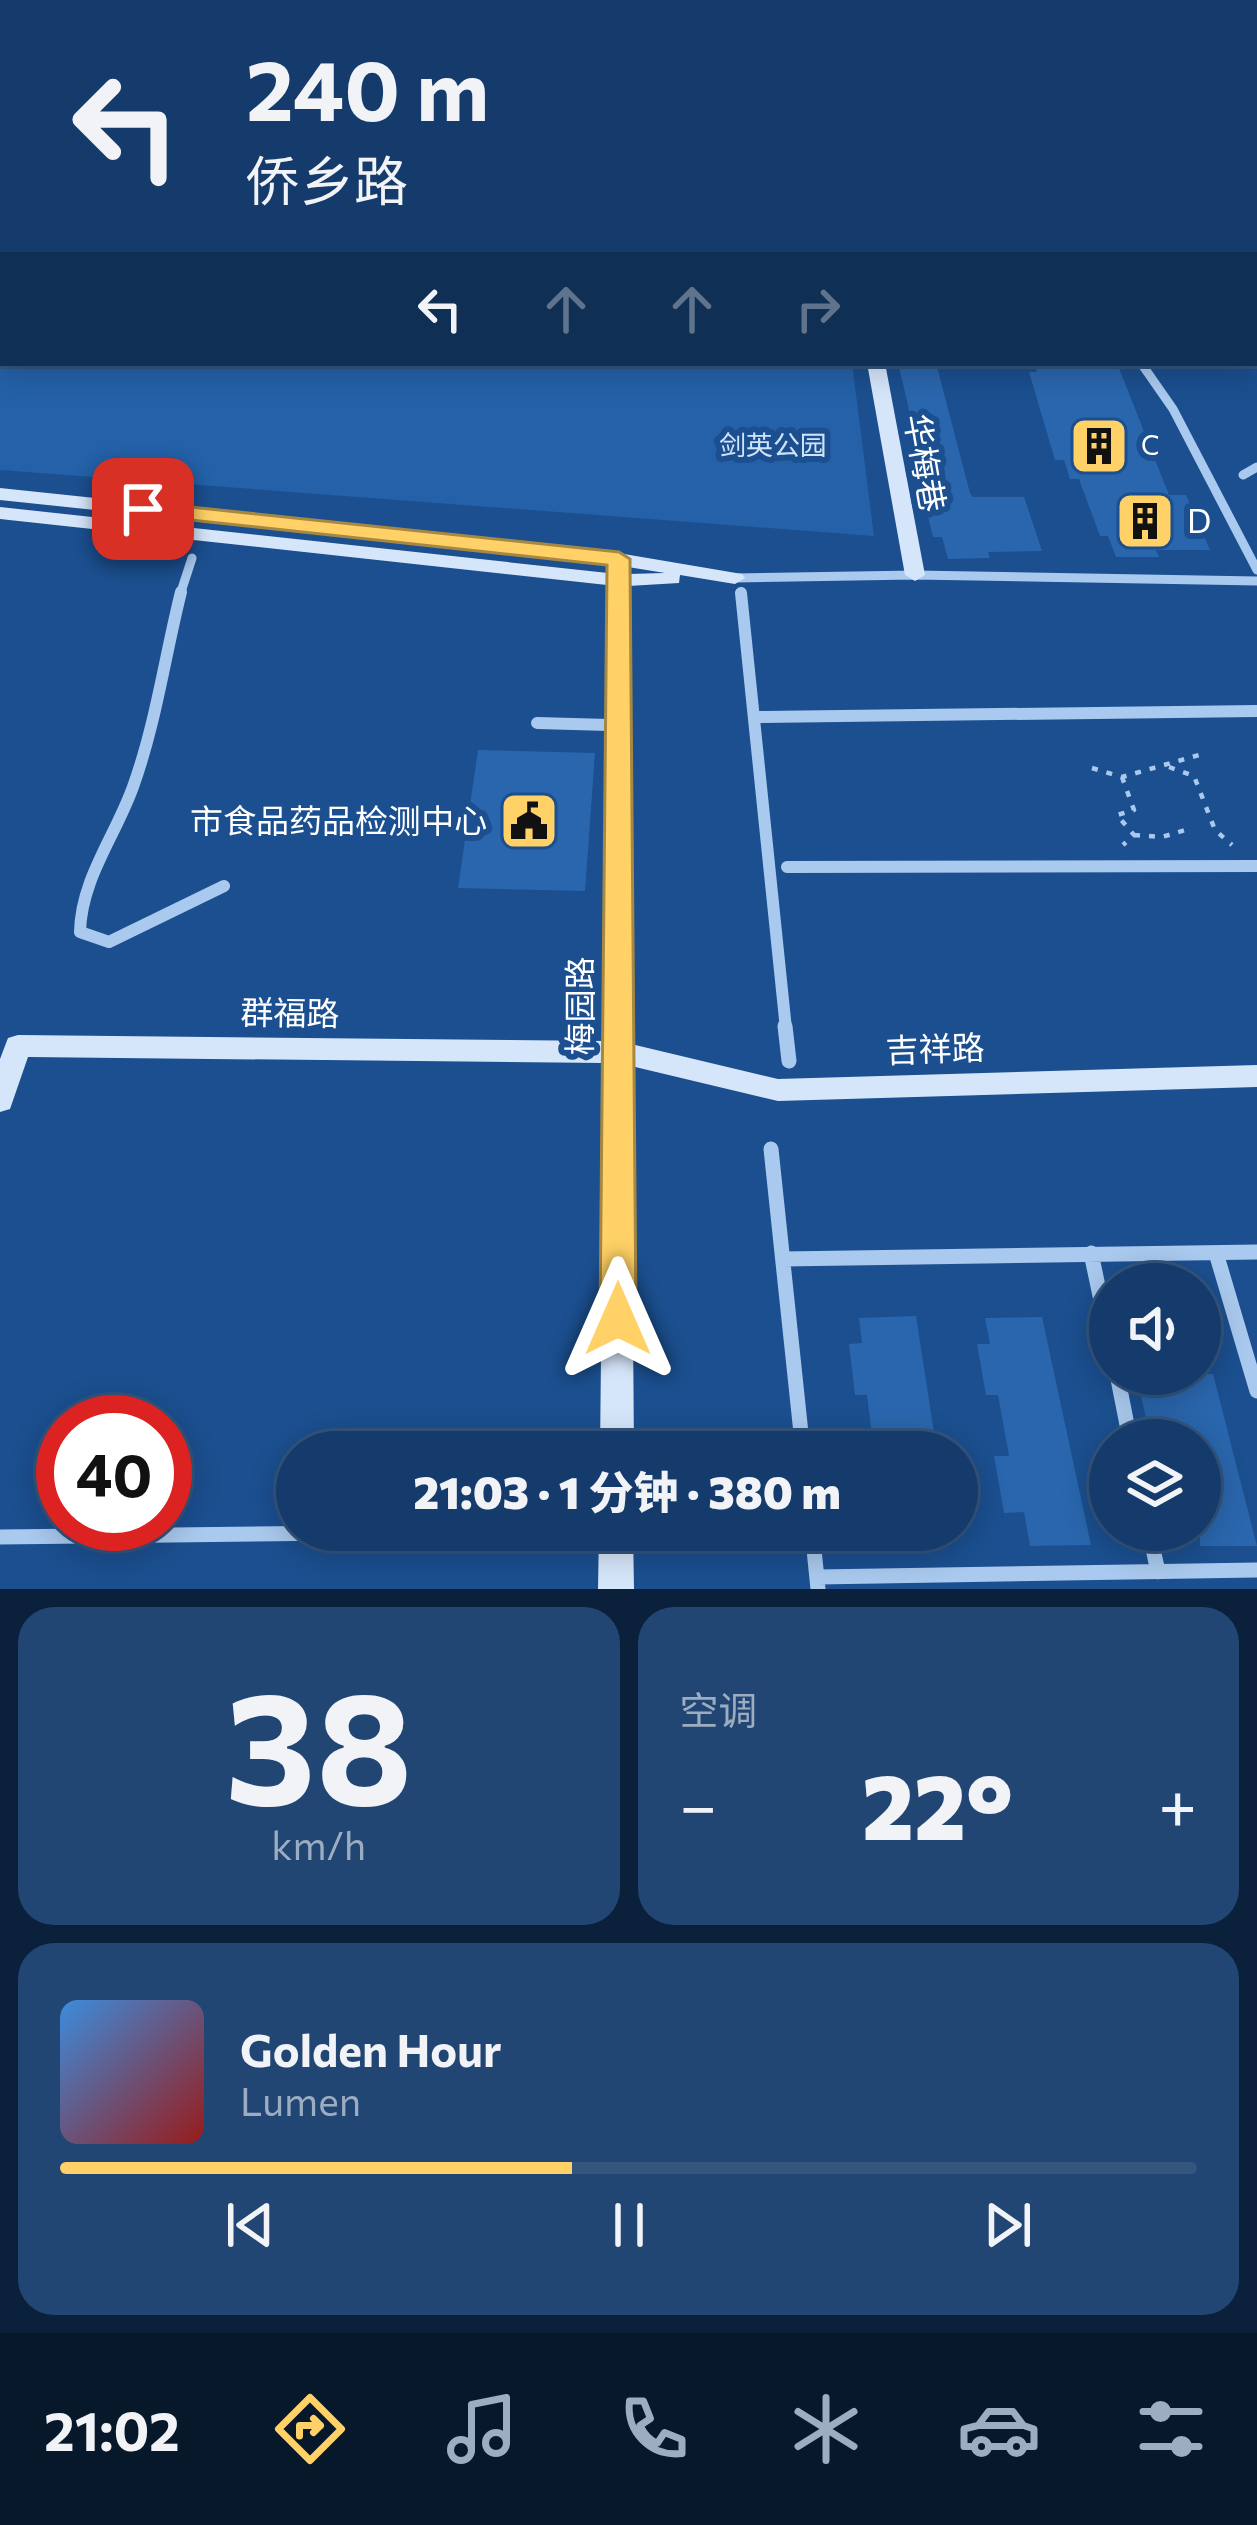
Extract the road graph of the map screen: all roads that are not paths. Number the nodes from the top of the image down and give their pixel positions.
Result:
1 (877, 366) edge
2 (1143, 366) edge
3 (1257, 467) edge
4 (1243, 475) dead end
5 (0, 494) edge
6 (0, 513) edge
7 (191, 558) dead end
8 (618, 570) junction
9 (1257, 570) edge
10 (915, 574) junction
11 (1257, 581) edge
12 (738, 585) junction
13 (1257, 711) edge
14 (758, 717) junction
15 (537, 723) dead end
16 (609, 725) dead end
17 (1257, 866) edge
18 (788, 867) dead end
19 (224, 886) dead end
20 (9, 1046) edge
21 (619, 1052) junction
22 (789, 1061) dead end
23 (1257, 1076) edge
24 (0, 1101) edge
25 (771, 1149) dead end
26 (1216, 1252) junction
27 (1257, 1252) edge
28 (1091, 1253) junction
29 (783, 1259) junction
30 (1093, 1263) edge
31 (1257, 1391) edge
32 (617, 1431) edge
33 (801, 1431) edge
34 (276, 1534) edge
35 (0, 1538) edge
36 (616, 1551) edge
37 (814, 1551) edge
38 (1154, 1551) edge
39 (1257, 1570) edge
40 (1158, 1572) junction
41 (817, 1583) edge
42 (616, 1589) edge

1 - 10 street, 华梅巷
2 - 9 street
3 - 4 street
5 - 8 street
6 - 8 street
7 - 19 street
8 - 12 street
8 - 21 street, 梅园路
10 - 11 street
10 - 12 street
12 - 14 street
13 - 14 street
14 - 22 street
15 - 16 street
17 - 18 street
20 - 21 street, 群福路
20 - 24 street, 群福路
21 - 23 street, 吉祥路
21 - 32 street, 梅园路
25 - 29 street
26 - 27 street
26 - 28 street
26 - 31 street
28 - 29 street
28 - 30 street
29 - 33 street
34 - 35 street
36 - 42 street
37 - 41 street
38 - 40 street
39 - 40 street
40 - 41 street

